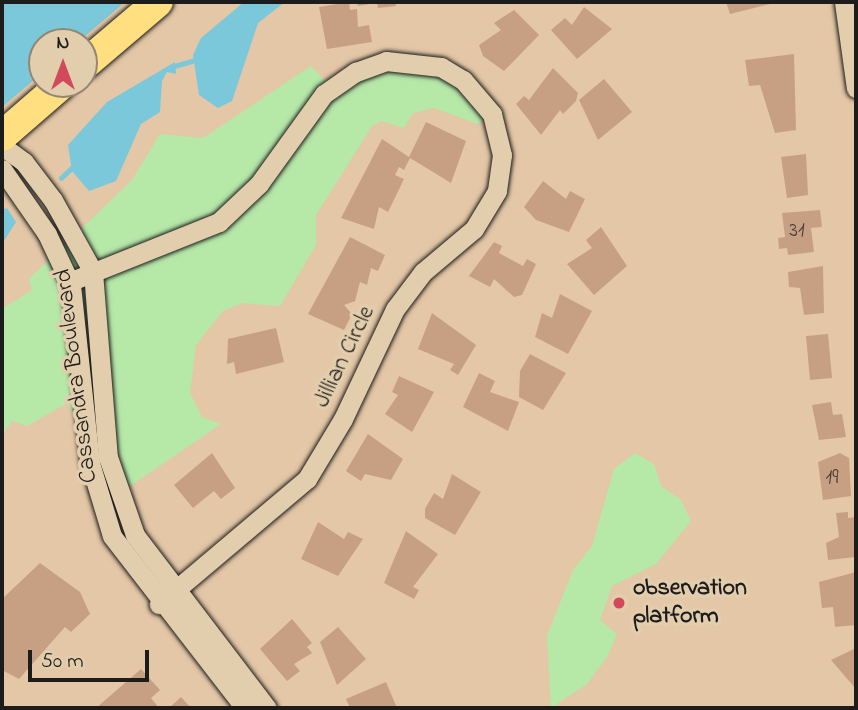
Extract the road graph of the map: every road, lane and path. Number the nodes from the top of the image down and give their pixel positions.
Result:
1 (158, 2) edge
2 (844, 2) edge
3 (98, 53) edge
4 (856, 88) edge
5 (46, 98) edge
6 (2, 136) edge
7 (2, 146) edge
8 (2, 169) edge
9 (93, 272) junction
10 (69, 282) junction
11 (166, 597) junction
12 (245, 708) edge
13 (267, 708) edge

1 - 3 main road
2 - 4 street
5 - 6 main road
7 - 9 street, Cassandra Boulevard
8 - 10 street, Cassandra Boulevard
9 - 10 street, Jillian Circle
9 - 11 street, Cassandra Boulevard
9 - 11 street, Jillian Circle
10 - 11 street, Cassandra Boulevard
11 - 12 street, Cassandra Boulevard
11 - 13 street, Cassandra Boulevard

